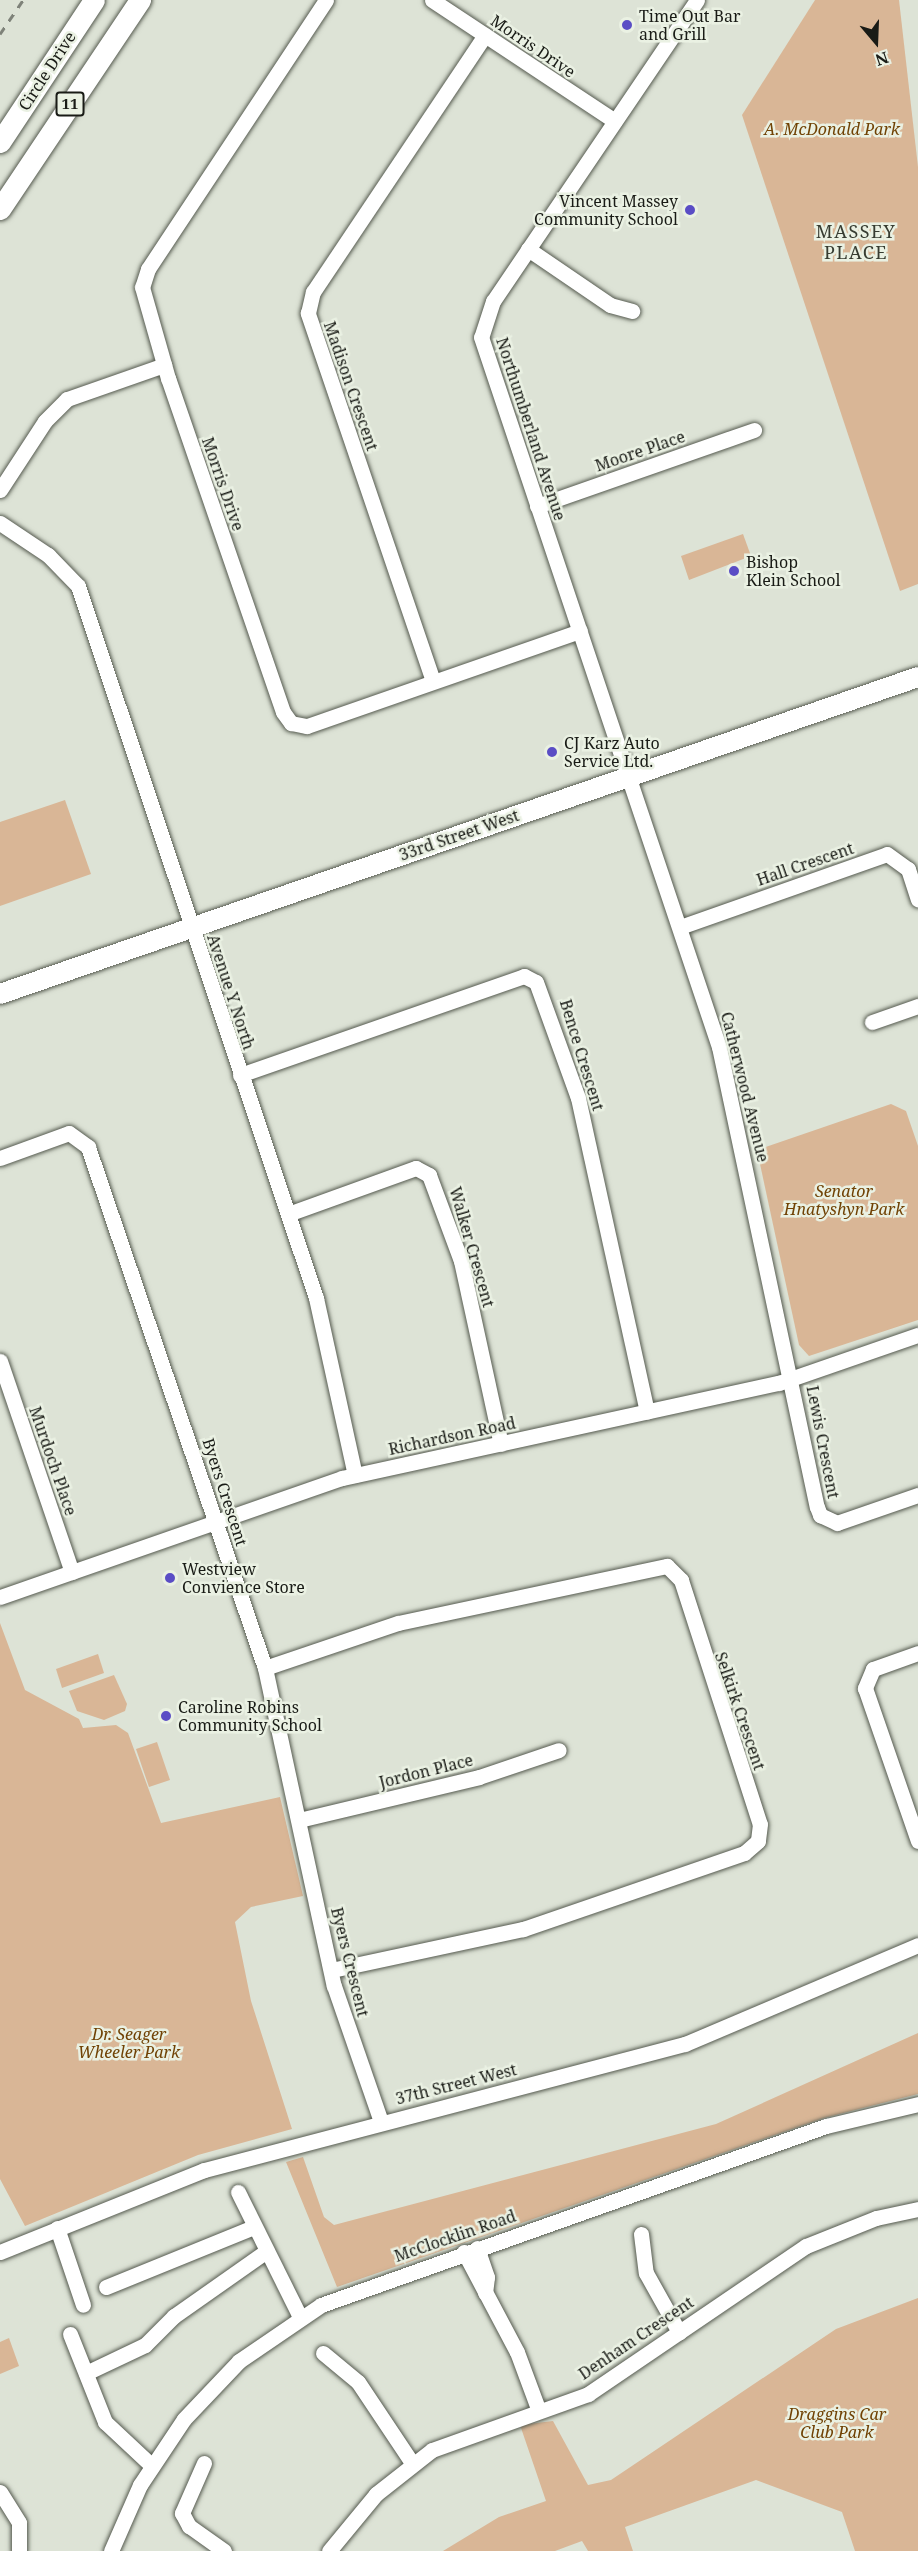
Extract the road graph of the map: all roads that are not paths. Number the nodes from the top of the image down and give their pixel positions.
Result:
1 (94, 0) edge
2 (140, 0) edge
3 (326, 0) edge
4 (432, 0) edge
5 (697, 0) edge
6 (485, 35) junction
7 (615, 121) junction
8 (0, 142) edge
9 (0, 209) edge
10 (528, 249) junction
11 (632, 311) dead end
12 (164, 365) junction
13 (754, 430) dead end
14 (0, 490) edge
15 (537, 506) junction
16 (0, 523) edge
17 (580, 631) junction
18 (918, 677) edge
19 (433, 681) junction
20 (629, 777) junction
21 (918, 899) edge
22 (193, 927) junction
23 (680, 927) junction
24 (0, 994) edge
25 (918, 1006) edge
26 (872, 1022) dead end
27 (240, 1075) junction
28 (0, 1158) edge
29 (288, 1214) junction
30 (918, 1335) edge
31 (0, 1361) edge
32 (792, 1379) junction
33 (647, 1412) junction
34 (501, 1444) junction
35 (355, 1475) junction
36 (918, 1495) edge
37 (216, 1522) junction
38 (72, 1572) junction
39 (0, 1597) edge
40 (918, 1653) edge
41 (265, 1668) junction
42 (559, 1750) dead end
43 (299, 1820) junction
44 (918, 1841) edge
45 (918, 1945) edge
46 (331, 1970) junction
47 (918, 2104) edge
48 (381, 2122) junction
49 (238, 2192) dead end
50 (918, 2209) edge
51 (254, 2227) junction
52 (57, 2228) junction
53 (641, 2234) dead end
54 (470, 2250) junction
55 (0, 2252) edge
56 (265, 2252) junction
57 (106, 2287) dead end
58 (83, 2305) dead end
59 (300, 2317) junction
60 (679, 2332) junction
61 (70, 2334) dead end
62 (323, 2353) dead end
63 (86, 2373) junction
64 (539, 2411) junction
65 (204, 2463) dead end
66 (412, 2463) junction
67 (151, 2465) junction
68 (0, 2492) edge
69 (19, 2551) edge
70 (111, 2551) edge
71 (224, 2551) edge
72 (329, 2551) edge

1 - 8 highway, Circle Drive / 11
2 - 9 highway, 11
3 - 12 street, Morris Drive
4 - 6 street, Morris Drive
5 - 7 street, Northumberland Avenue
6 - 7 street, Morris Drive
6 - 19 street, Madison Crescent
7 - 10 street, Northumberland Avenue
10 - 11 street
10 - 15 street, Northumberland Avenue
12 - 14 street
12 - 19 street, Morris Drive
13 - 15 street, Moore Place
15 - 17 street, Northumberland Avenue
16 - 22 street, Avenue Y North
17 - 19 street, Morris Drive
17 - 20 street, Northumberland Avenue
18 - 20 main road, 33rd Street West
20 - 22 main road, 33rd Street West
20 - 23 street, Catherwood Avenue
21 - 23 street, Hall Crescent
22 - 24 main road, 33rd Street West
22 - 27 street, Avenue Y North
23 - 32 street, Catherwood Avenue
25 - 26 street
27 - 29 street, Avenue Y North
27 - 33 street, Bence Crescent
28 - 37 street, Byers Crescent
29 - 34 street, Walker Crescent
29 - 35 street, Avenue Y North
30 - 32 street, Richardson Road
31 - 38 street, Murdoch Place
32 - 33 street, Richardson Road
32 - 36 street, Lewis Crescent
33 - 34 street, Richardson Road
34 - 35 street, Richardson Road
35 - 37 street, Richardson Road
37 - 38 street, Richardson Road
37 - 41 street, Byers Crescent
38 - 39 street, Richardson Road
40 - 44 street
41 - 43 street, Byers Crescent
41 - 46 street, Selkirk Crescent
42 - 43 street, Jordon Place
43 - 46 street, Byers Crescent
45 - 48 street, 37th Street West
46 - 48 street, Byers Crescent
47 - 54 street, McClocklin Road
48 - 52 street, 37th Street West
49 - 51 street
50 - 60 street, Denham Crescent
51 - 56 street
51 - 57 street
52 - 55 street, 37th Street West
52 - 58 street
53 - 60 street
54 - 59 street, McClocklin Road
54 - 64 street
56 - 59 street
56 - 63 street
59 - 67 street, McClocklin Road
60 - 64 street, Denham Crescent
61 - 63 street
62 - 66 street
63 - 67 street
64 - 66 street, Denham Crescent
65 - 71 street
66 - 72 street, Denham Crescent
67 - 70 street, McClocklin Road
68 - 69 street

